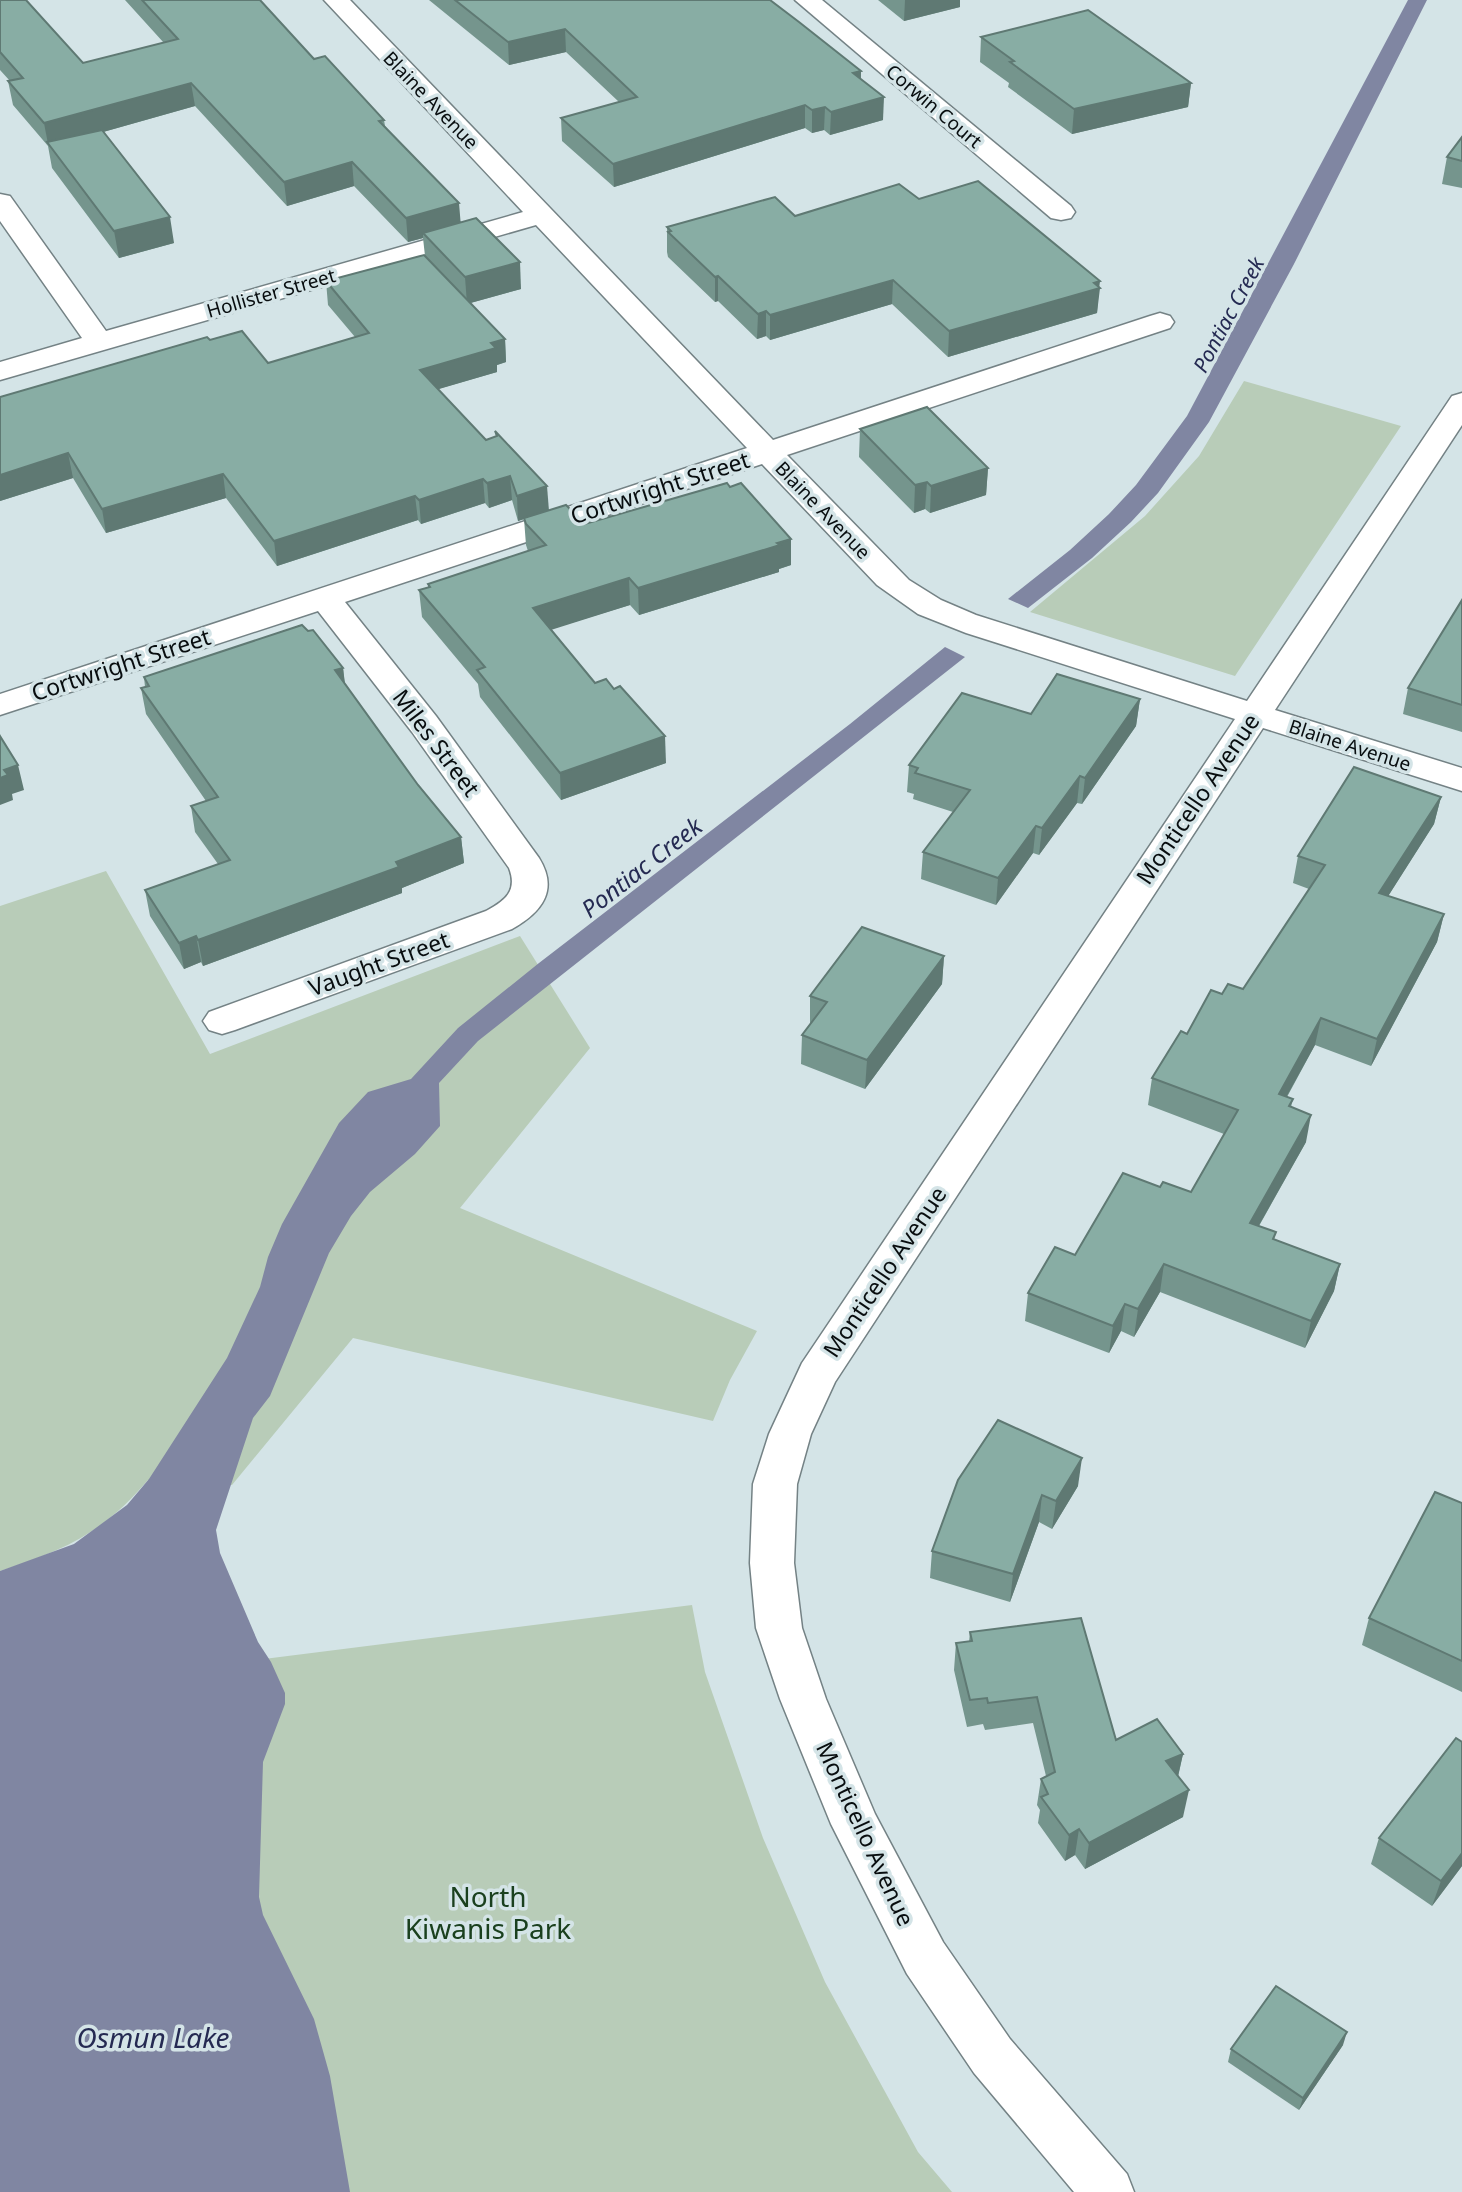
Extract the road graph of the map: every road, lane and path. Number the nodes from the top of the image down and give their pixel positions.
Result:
1 (336, 0) edge
2 (807, 0) edge
3 (0, 202) edge
4 (1061, 212) dead end
5 (541, 215) junction
6 (1160, 322) dead end
7 (99, 342) junction
8 (0, 371) edge
9 (1462, 402) edge
10 (769, 453) junction
11 (325, 598) junction
12 (0, 705) edge
13 (1255, 714) junction
14 (1462, 780) edge
15 (528, 895) joint
16 (222, 1021) dead end
17 (1108, 2192) edge

1 - 5 street, Blaine Avenue
2 - 4 street, Corwin Court
3 - 7 street
5 - 7 street, Hollister Street
5 - 10 street, Blaine Avenue
6 - 10 street, Cortwright Street
7 - 8 street, Hollister Street
9 - 13 street, Monticello Avenue
10 - 11 street, Cortwright Street
10 - 13 street, Blaine Avenue
11 - 12 street, Cortwright Street
11 - 15 street, Miles Street
13 - 14 street, Blaine Avenue
13 - 17 street, Monticello Avenue
15 - 16 street, Vaught Street

